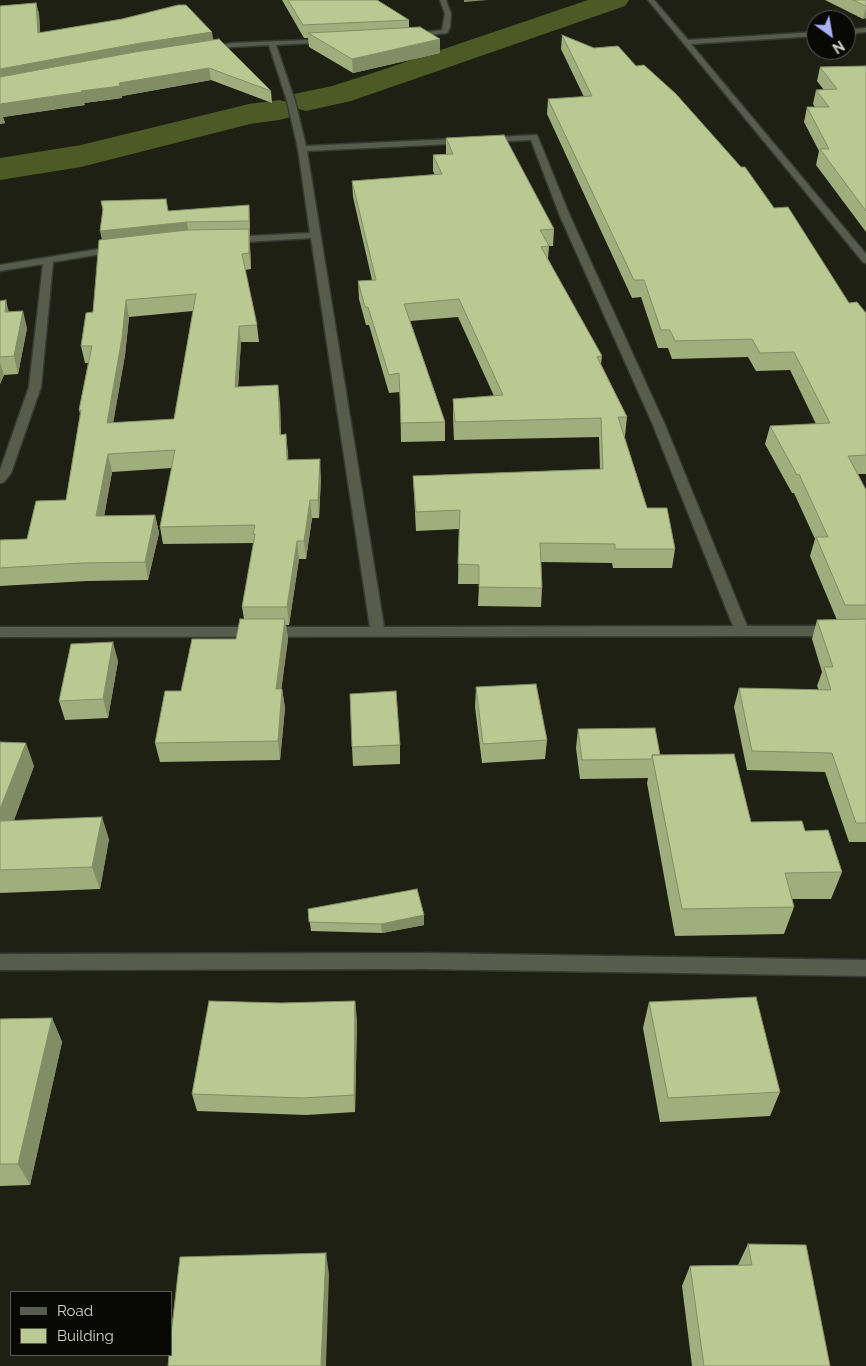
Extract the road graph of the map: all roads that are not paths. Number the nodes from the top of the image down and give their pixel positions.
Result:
1 (443, 0) edge
2 (651, 0) edge
3 (806, 35) edge
4 (402, 37) edge
5 (339, 40) edge
6 (271, 42) junction
7 (686, 42) junction
8 (198, 50) edge
9 (302, 150) junction
10 (317, 234) junction
11 (216, 241) edge
12 (131, 247) edge
13 (48, 260) junction
14 (866, 260) edge
15 (0, 268) edge
16 (0, 479) edge
17 (866, 631) edge
18 (0, 632) edge
19 (378, 632) junction
20 (742, 632) junction
21 (0, 962) edge
22 (866, 968) edge

1 - 4 street
2 - 7 street
3 - 7 street
5 - 6 street
6 - 8 street
6 - 9 street
7 - 14 street
9 - 10 street
9 - 20 street
10 - 11 street
10 - 19 street
12 - 13 street
13 - 15 street
13 - 16 street
17 - 20 street
18 - 19 street
19 - 20 street
21 - 22 street

